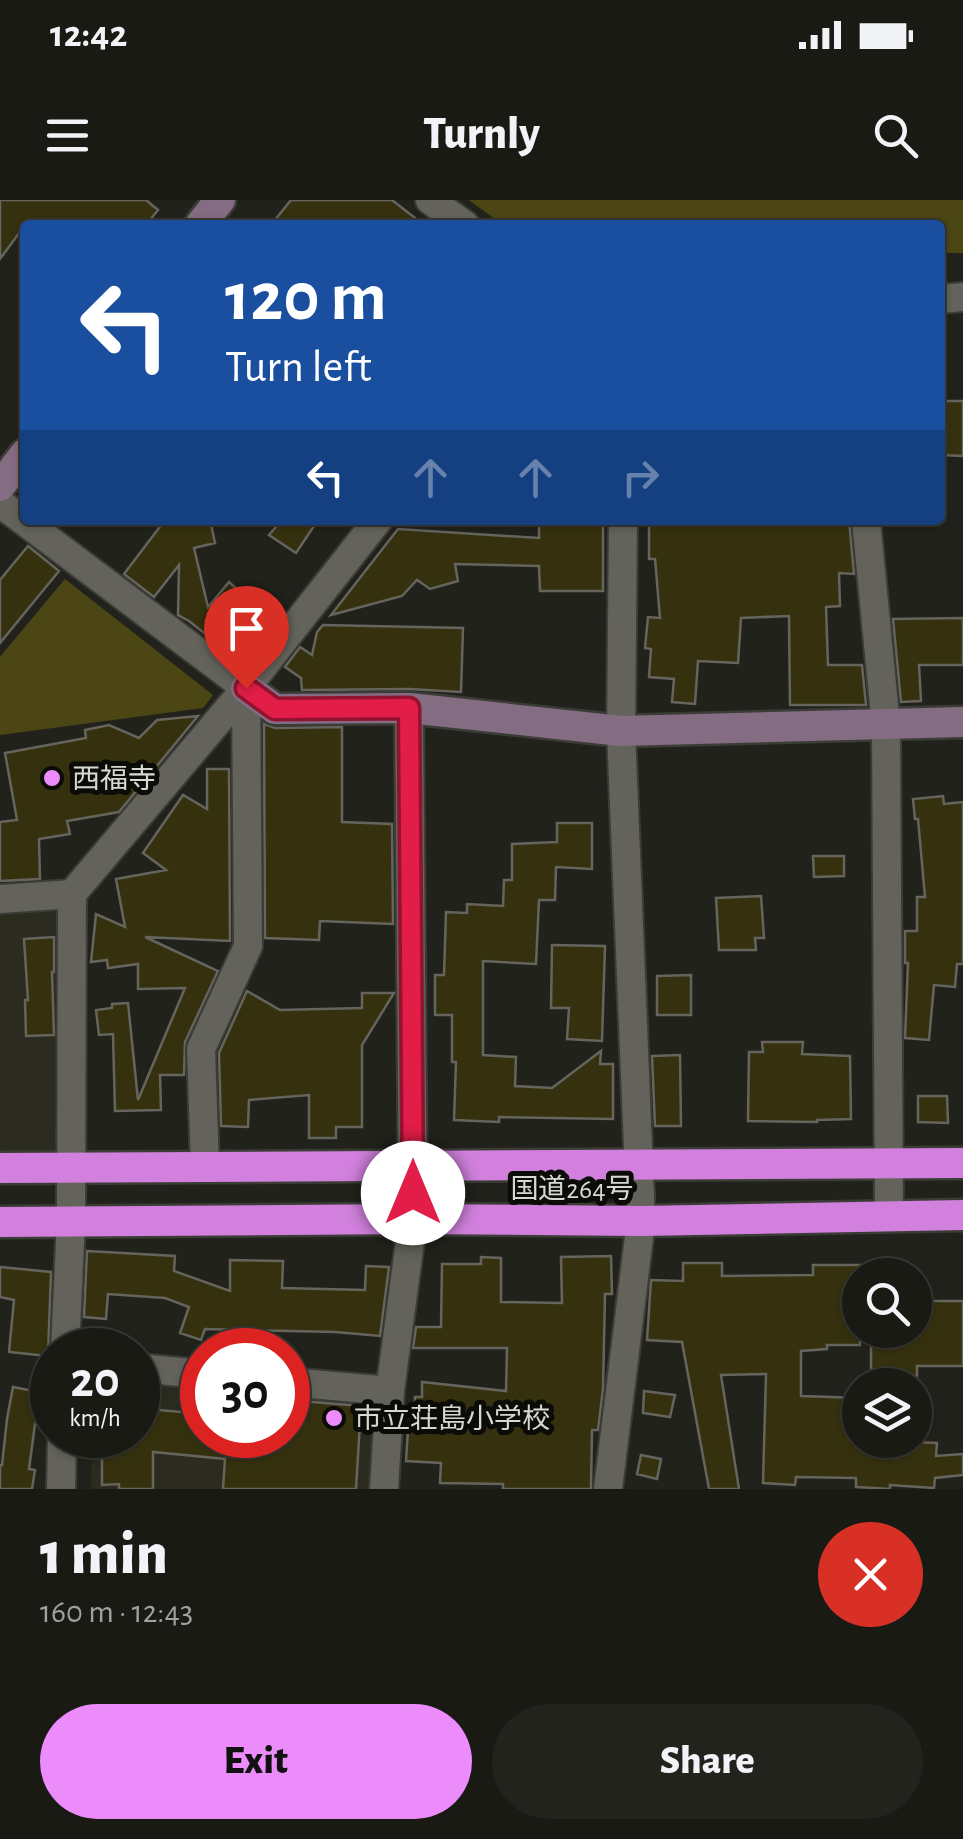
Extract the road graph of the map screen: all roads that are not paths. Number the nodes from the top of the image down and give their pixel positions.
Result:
1 (220, 200) edge
2 (430, 200) edge
3 (204, 220) edge
4 (458, 220) edge
5 (20, 460) edge
6 (0, 486) edge
7 (0, 503) edge
8 (20, 518) edge
9 (29, 525) edge
10 (374, 525) edge
11 (623, 525) edge
12 (866, 525) edge
13 (246, 688) junction
14 (409, 708) junction
15 (963, 722) edge
16 (886, 726) junction
17 (620, 731) junction
18 (72, 894) junction
19 (0, 899) edge
20 (963, 1163) edge
21 (889, 1164) junction
22 (638, 1166) junction
23 (70, 1167) junction
24 (206, 1167) junction
25 (413, 1167) junction
26 (0, 1168) edge
27 (889, 1214) junction
28 (963, 1215) edge
29 (413, 1219) junction
30 (71, 1221) junction
31 (640, 1221) junction
32 (0, 1222) edge
33 (67, 1328) edge
34 (310, 1384) edge
35 (390, 1391) junction
36 (62, 1458) edge
37 (61, 1489) edge
38 (384, 1489) edge
39 (608, 1489) edge

1 - 3 street
2 - 4 street
5 - 6 street
7 - 8 street
9 - 13 street
10 - 13 street
11 - 17 street
12 - 16 street
13 - 14 street
13 - 18 street
13 - 24 street
14 - 17 street
14 - 25 street
15 - 16 street
16 - 17 street
16 - 21 street
17 - 22 street
18 - 19 street
18 - 23 street
20 - 21 highway, 国道264号
21 - 22 highway, 国道264号
21 - 27 street
22 - 25 highway, 国道264号
22 - 31 street
23 - 24 highway, 国道264号
23 - 26 highway, 国道264号
23 - 30 street
24 - 25 highway, 国道264号
25 - 29 street
27 - 28 highway, 国道264号
27 - 31 highway, 国道264号
29 - 30 highway, 国道264号
29 - 31 highway, 国道264号
29 - 35 street
30 - 32 highway, 国道264号
30 - 33 street
31 - 39 street
34 - 35 street
35 - 38 street
36 - 37 street

